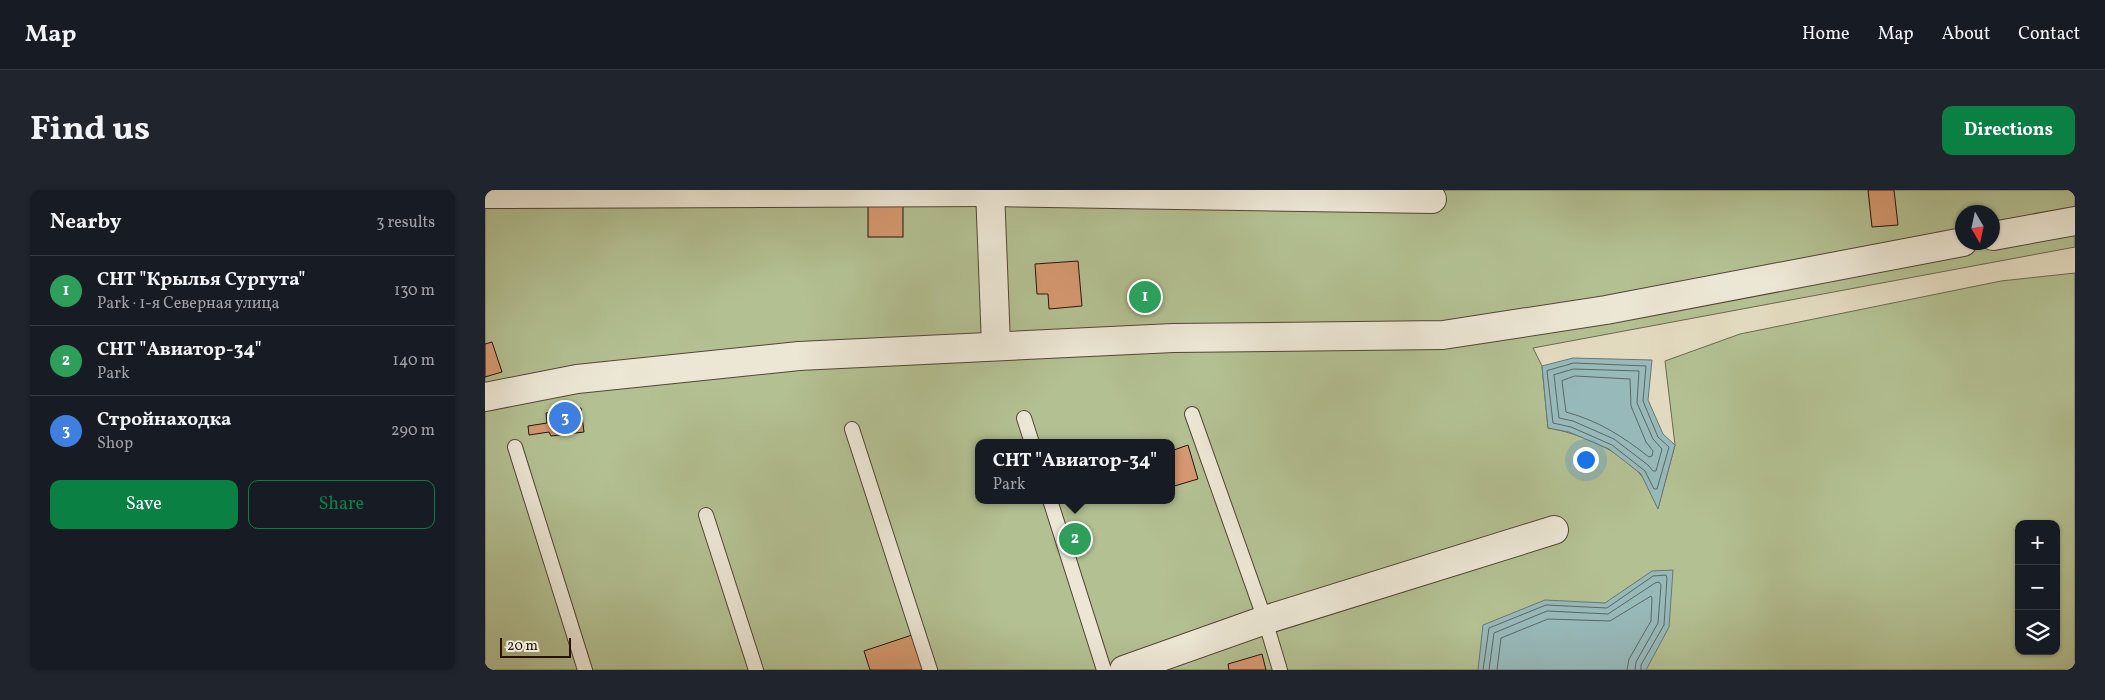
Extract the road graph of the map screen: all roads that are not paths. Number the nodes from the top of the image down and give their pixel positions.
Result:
1 (989, 191) edge
2 (485, 194) edge
3 (1432, 199) dead end
4 (2075, 222) edge
5 (2000, 235) edge
6 (1955, 244) edge
7 (995, 345) junction
8 (485, 397) edge
9 (1192, 414) dead end
10 (1024, 418) dead end
11 (852, 429) dead end
12 (1031, 439) edge
13 (515, 447) dead end
14 (1051, 504) edge
15 (706, 515) dead end
16 (1554, 530) dead end
17 (1265, 620) junction
18 (585, 670) edge
19 (756, 670) edge
20 (930, 670) edge
21 (1104, 670) edge
22 (1124, 670) edge
23 (1280, 670) edge

1 - 2 street
1 - 3 street
1 - 7 street
4 - 5 street
6 - 7 street
7 - 8 street
9 - 17 lane
10 - 12 lane
11 - 20 lane
13 - 18 lane
14 - 21 lane
15 - 19 lane
16 - 17 street
17 - 22 street
17 - 23 lane

